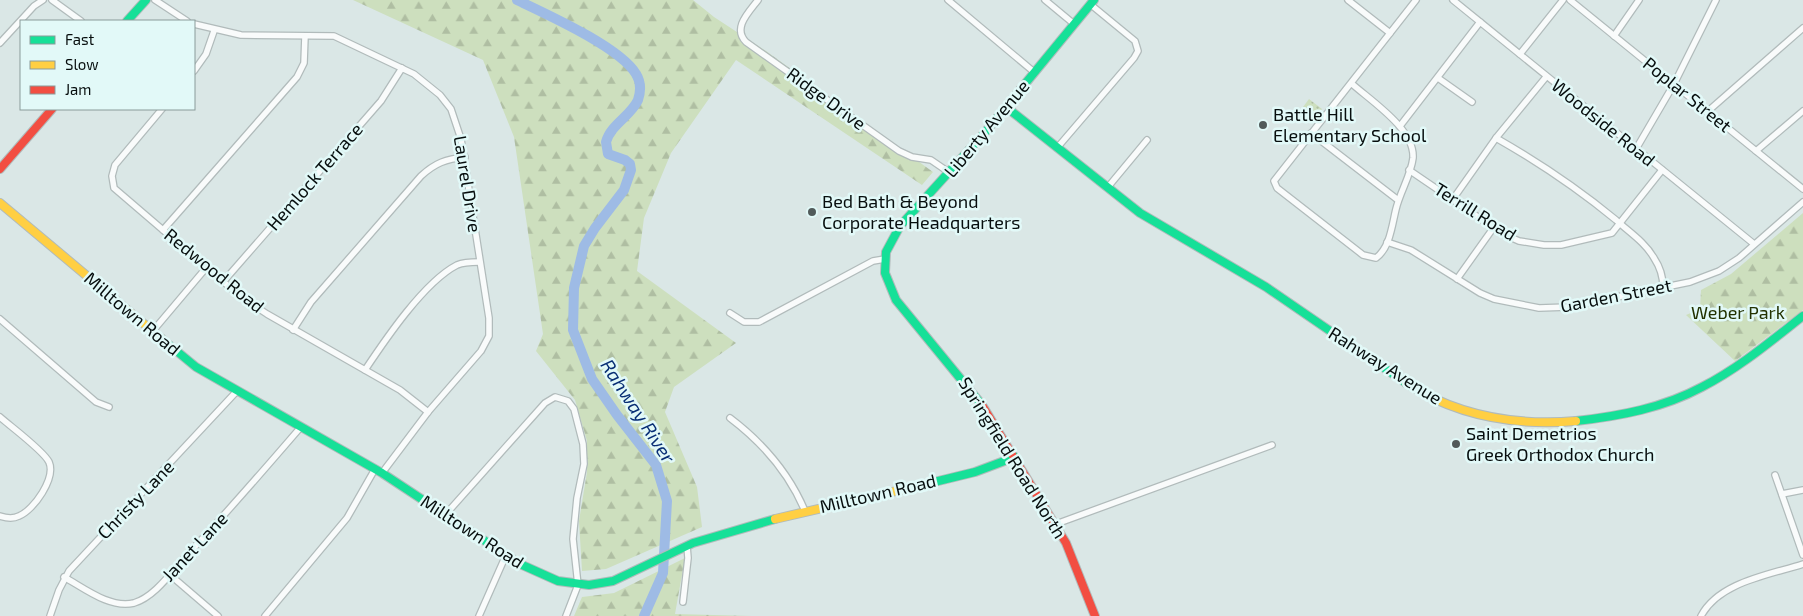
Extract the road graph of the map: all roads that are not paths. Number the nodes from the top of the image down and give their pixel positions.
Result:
1 (44, 0) edge
2 (52, 0) edge
3 (146, 0) edge
4 (155, 0) edge
5 (758, 0) edge
6 (948, 0) edge
7 (1045, 0) edge
8 (1348, 0) edge
9 (1416, 0) edge
10 (1453, 0) edge
11 (1563, 0) edge
12 (1570, 0) edge
13 (1639, 0) edge
14 (1716, 0) edge
15 (1092, 2) edge
16 (21, 20) edge
17 (80, 20) edge
18 (128, 20) edge
19 (185, 20) edge
20 (20, 21) edge
21 (1480, 22) junction
22 (195, 24) edge
23 (1074, 24) junction
24 (1803, 28) edge
25 (214, 31) junction
26 (1390, 33) junction
27 (305, 36) junction
28 (1614, 36) junction
29 (0, 43) edge
30 (1520, 54) junction
31 (402, 68) junction
32 (195, 70) edge
33 (1034, 72) junction
34 (1546, 77) junction
35 (1438, 78) junction
36 (1351, 84) junction
37 (1674, 84) junction
38 (1472, 102) dead end
39 (1006, 107) junction
40 (51, 110) edge
41 (161, 110) edge
42 (1803, 111) edge
43 (1708, 112) junction
44 (1400, 126) junction
45 (1311, 133) junction
46 (1496, 138) junction
47 (1147, 140) dead end
48 (1057, 148) junction
49 (1636, 148) junction
50 (1756, 151) junction
51 (465, 157) junction
52 (0, 169) edge
53 (1409, 170) junction
54 (1662, 170) junction
55 (950, 173) junction
56 (1108, 187) junction
57 (1803, 189) edge
58 (1453, 199) junction
59 (1398, 200) junction
60 (1803, 202) edge
61 (0, 203) edge
62 (1620, 223) junction
63 (1494, 227) junction
64 (163, 230) junction
65 (1387, 242) junction
66 (1754, 244) junction
67 (885, 259) junction
68 (480, 262) junction
69 (206, 268) junction
70 (1457, 278) junction
71 (223, 282) junction
72 (1663, 287) junction
73 (730, 313) dead end
74 (1803, 316) edge
75 (0, 319) edge
76 (293, 330) junction
77 (152, 332) junction
78 (364, 370) junction
79 (236, 392) junction
80 (109, 406) dead end
81 (428, 412) junction
82 (0, 417) edge
83 (730, 418) dead end
84 (300, 428) junction
85 (1272, 445) dead end
86 (1015, 457) junction
87 (378, 471) junction
88 (1776, 475) dead end
89 (1803, 490) edge
90 (1782, 494) junction
91 (805, 511) junction
92 (446, 514) junction
93 (0, 516) edge
94 (1056, 524) junction
95 (687, 546) junction
96 (506, 555) junction
97 (1803, 555) edge
98 (1803, 564) edge
99 (170, 574) junction
100 (64, 577) junction
101 (578, 585) junction
102 (684, 602) dead end
103 (50, 616) edge
104 (218, 616) edge
105 (265, 616) edge
106 (479, 616) edge
107 (566, 616) edge
108 (1095, 616) edge
109 (1700, 616) edge

1 - 16 street
2 - 17 street
3 - 18 street
4 - 19 street
5 - 55 street, Ridge Drive
6 - 33 street
7 - 23 street
8 - 26 street
9 - 26 street
10 - 21 street, Woodside Road
11 - 30 street
12 - 28 street, Poplar Street
13 - 28 street
14 - 37 street
15 - 23 street, Liberty Avenue
15 - 48 street
20 - 29 street
21 - 30 street, Woodside Road
21 - 35 street
22 - 25 street, Laurel Drive
23 - 33 street, Liberty Avenue
24 - 43 street
25 - 27 street, Laurel Drive
25 - 32 street
26 - 36 street
27 - 31 street, Laurel Drive
27 - 64 street
28 - 37 street, Poplar Street
30 - 34 street, Woodside Road
31 - 51 street, Laurel Drive
31 - 71 street, Hemlock Terrace
33 - 39 street, Liberty Avenue
34 - 46 street
34 - 49 street, Woodside Road
35 - 38 street
35 - 44 street
36 - 44 street
36 - 45 street
37 - 43 street, Poplar Street
37 - 49 street
39 - 48 street, Rahway Avenue
39 - 55 street, Liberty Avenue
40 - 52 street
41 - 64 street, Redwood Road
42 - 50 street
43 - 50 street, Poplar Street
44 - 53 street
45 - 59 street
45 - 65 street
46 - 58 street
46 - 62 street
47 - 56 street
48 - 56 street, Rahway Avenue
49 - 54 street, Woodside Road
50 - 57 street, Poplar Street
51 - 68 street, Laurel Drive
51 - 76 street
53 - 58 street, Terrill Road
53 - 59 street
54 - 62 street, Terrill Road
54 - 66 street, Woodside Road
55 - 67 street, Liberty Avenue
56 - 74 street, Rahway Avenue
58 - 63 street, Terrill Road
59 - 65 street
60 - 66 street, Garden Street
61 - 77 street, Milltown Road
62 - 63 street, Terrill Road
62 - 72 street
63 - 70 street
64 - 69 street, Redwood Road
65 - 70 street, Garden Street
66 - 72 street, Garden Street
67 - 73 street
67 - 86 street, Springfield Road North
68 - 78 street
68 - 81 street, Laurel Drive
69 - 71 street, Redwood Road
69 - 77 street
70 - 72 street, Garden Street
71 - 76 street, Redwood Road
75 - 80 street
76 - 78 street, Redwood Road
77 - 79 street, Milltown Road
78 - 81 street, Redwood Road
79 - 84 street, Milltown Road
79 - 100 street, Christy Lane
81 - 87 street, Laurel Drive
82 - 93 street
83 - 91 street
84 - 87 street, Milltown Road
84 - 99 street, Janet Lane
85 - 94 street
86 - 91 street, Milltown Road
86 - 94 street, Springfield Road North
87 - 92 street, Milltown Road
87 - 105 street, Laurel Drive
88 - 90 street
89 - 90 street
90 - 97 street
91 - 95 street, Milltown Road
92 - 96 street, Milltown Road
92 - 101 street
94 - 108 street, Springfield Road North
95 - 101 street, Milltown Road
95 - 102 street
96 - 101 street, Milltown Road
96 - 106 street
98 - 109 street
99 - 100 street, Janet Lane
99 - 104 street
100 - 103 street, Christy Lane
101 - 107 street

